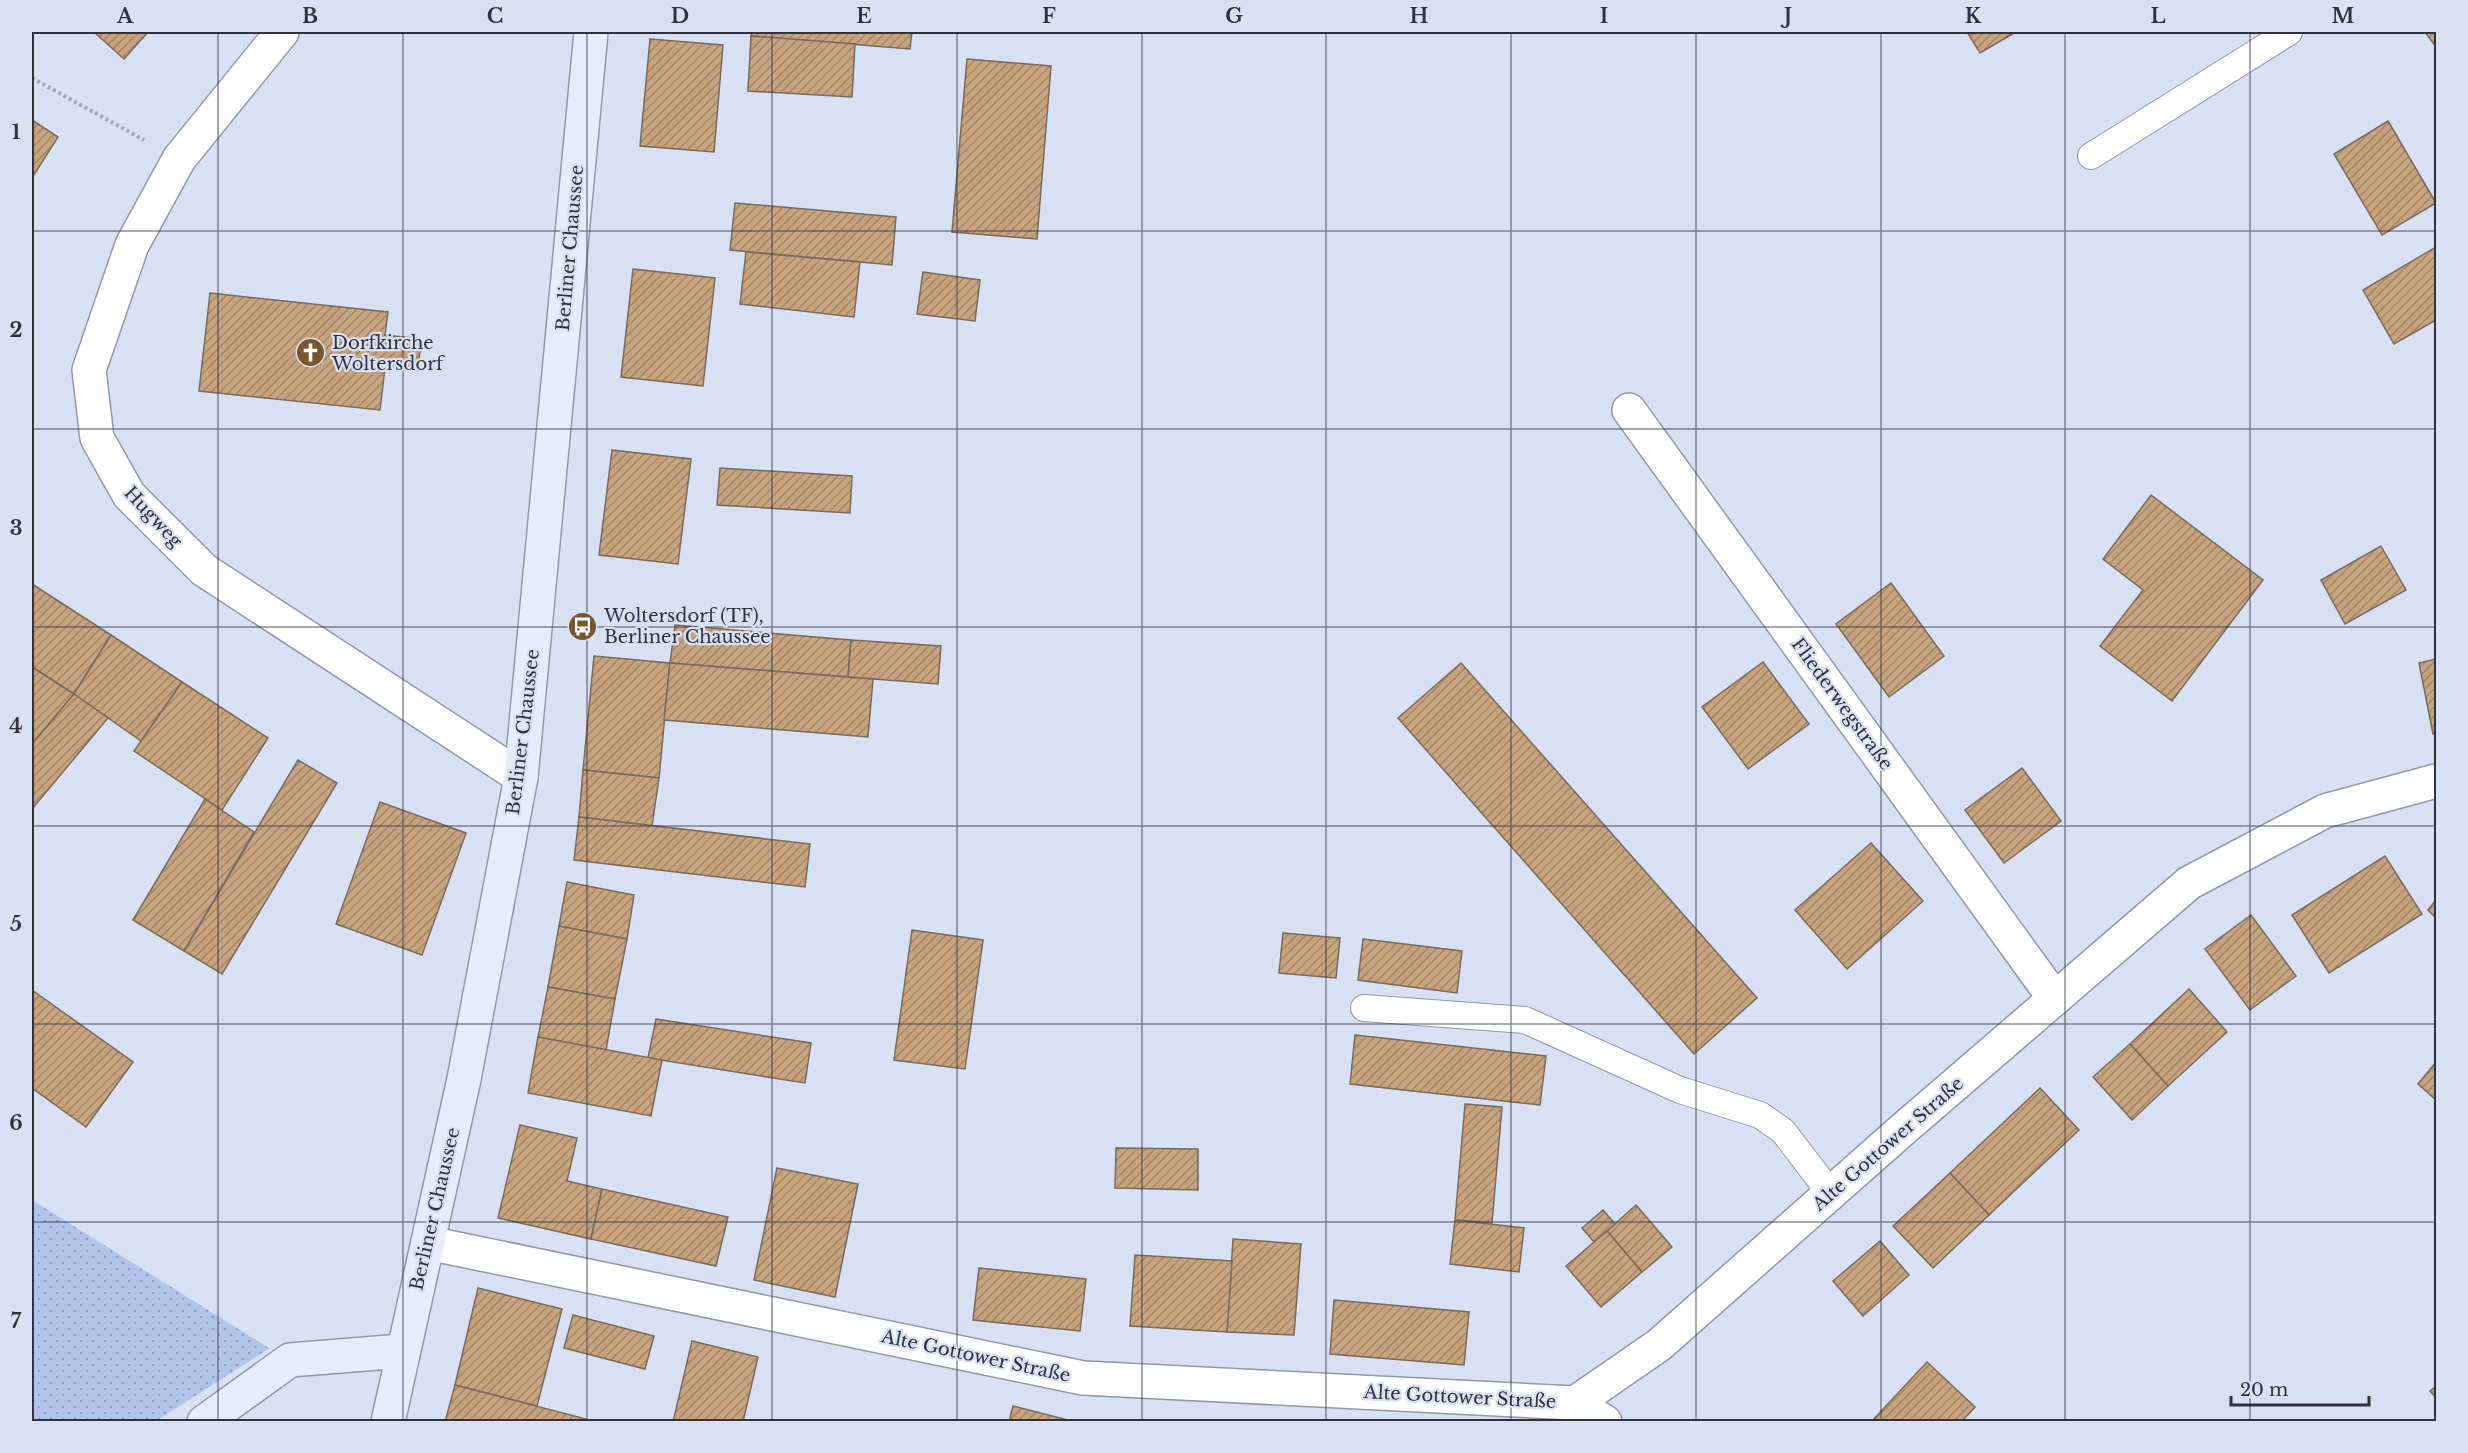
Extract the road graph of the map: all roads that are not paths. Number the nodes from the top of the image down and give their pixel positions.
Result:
1 (282, 32) edge
2 (591, 32) edge
3 (2289, 32) edge
4 (2091, 156) dead end
5 (1629, 410) dead end
6 (520, 777) junction
7 (2436, 781) edge
8 (2055, 999) junction
9 (1364, 1008) dead end
10 (1831, 1194) junction
11 (428, 1243) junction
12 (402, 1351) junction
13 (1575, 1403) junction
14 (204, 1422) edge
15 (388, 1422) edge
16 (1605, 1422) edge

1 - 6 street, Hugweg
2 - 6 street, Berliner Chaussee
3 - 4 lane
5 - 8 street, Fliederwegstraße
6 - 11 street, Berliner Chaussee
7 - 8 street, Alte Gottower Straße
8 - 10 street, Alte Gottower Straße
9 - 10 lane
10 - 13 street, Alte Gottower Straße
11 - 12 street, Berliner Chaussee
11 - 13 street, Alte Gottower Straße
12 - 14 street
12 - 15 street, Berliner Chaussee
13 - 16 street

